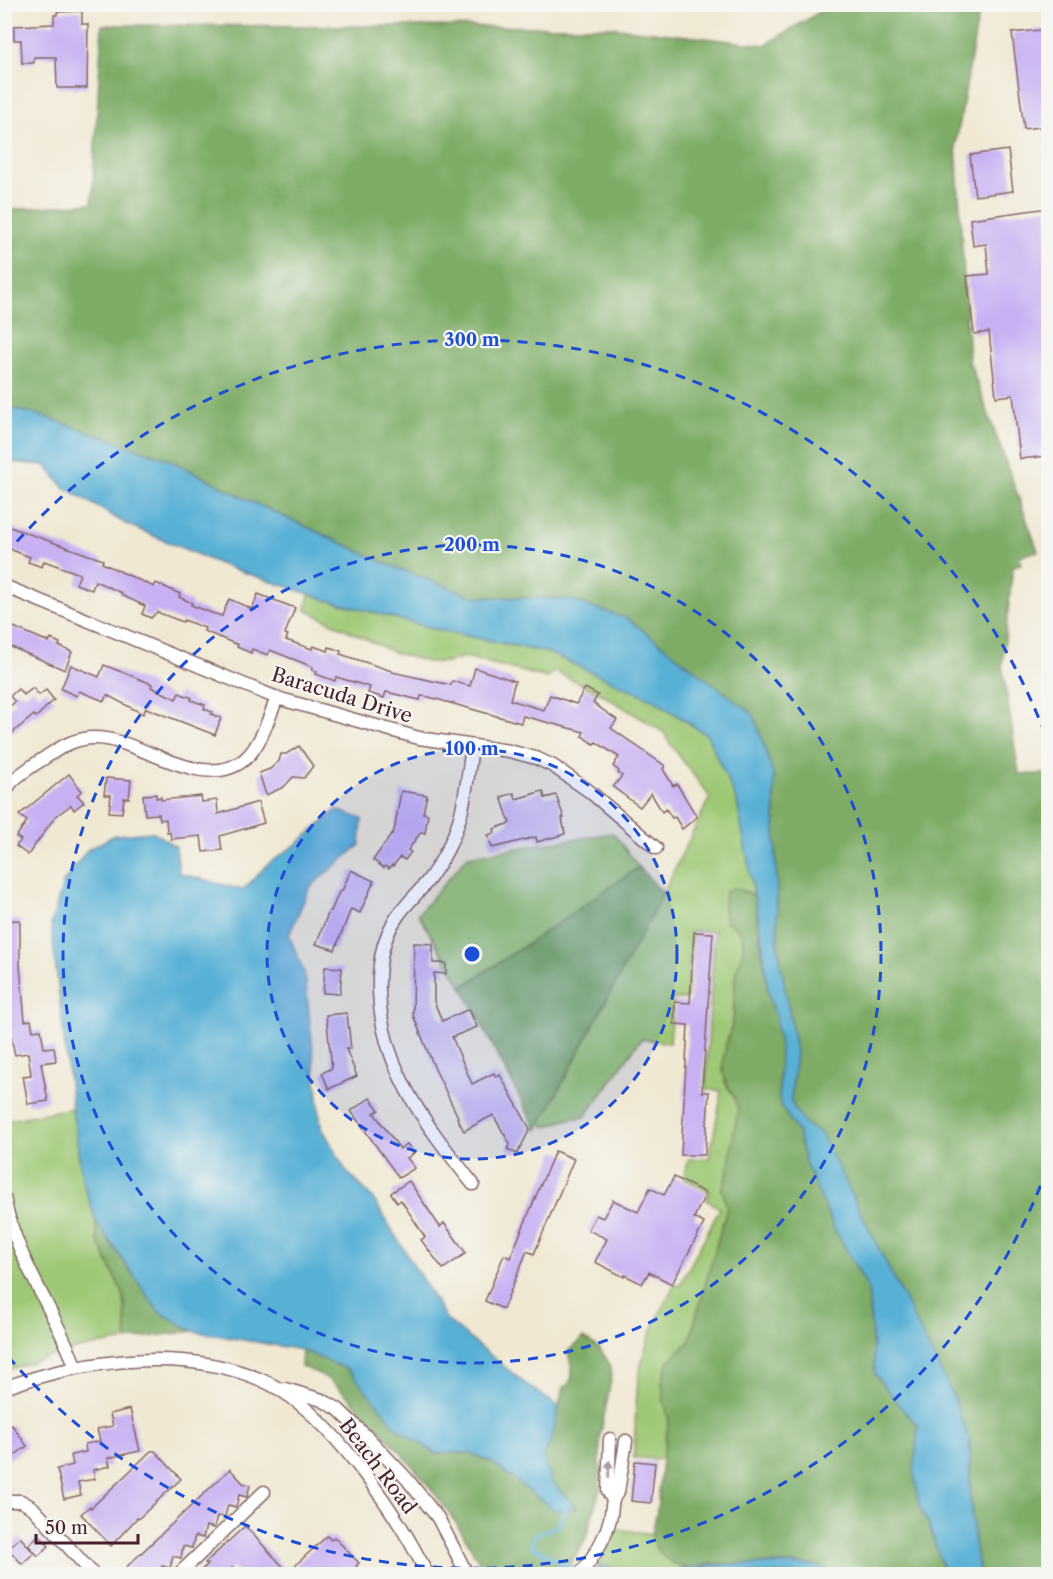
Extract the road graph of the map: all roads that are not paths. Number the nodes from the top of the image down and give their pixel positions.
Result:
1 (4, 586) edge
2 (277, 698) junction
3 (472, 746) junction
4 (7, 782) edge
5 (4, 797) edge
6 (656, 848) dead end
7 (473, 1184) dead end
8 (4, 1198) edge
9 (76, 1368) junction
10 (270, 1384) junction
11 (4, 1388) edge
12 (610, 1439) dead end
13 (626, 1441) dead end
14 (264, 1492) dead end
15 (612, 1498) junction
16 (4, 1501) edge
17 (93, 1575) edge
18 (179, 1575) edge
19 (428, 1575) edge
20 (467, 1575) edge
21 (580, 1575) edge

1 - 2 street, Baracuda Drive
2 - 3 street, Baracuda Drive
2 - 4 street
3 - 6 street, Baracuda Drive
3 - 7 street
4 - 5 street
8 - 9 street
9 - 10 street, Beach Road
9 - 11 street, Beach Road
10 - 19 street, Beach Road
10 - 20 street
15 -> 12 street
13 - 15 street
14 - 18 street
15 - 21 street
16 - 17 street

